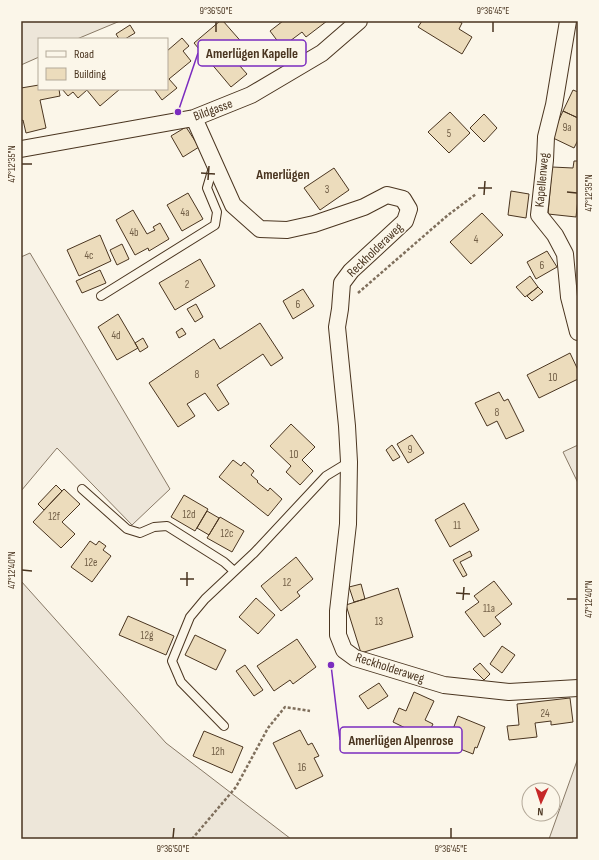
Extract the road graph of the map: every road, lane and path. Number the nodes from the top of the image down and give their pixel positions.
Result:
1 (359, 21) edge
2 (568, 21) edge
3 (194, 118) junction
4 (21, 149) edge
5 (214, 163) junction
6 (476, 194) dead end
7 (101, 296) dead end
8 (340, 309) junction
9 (578, 332) edge
10 (349, 462) junction
11 (82, 489) dead end
12 (234, 572) junction
13 (578, 688) edge
14 (310, 711) dead end
15 (224, 726) dead end
16 (192, 839) edge

1 - 3 street, Bildgasse
2 - 9 street, Kapellenweg
3 - 4 street, Bildgasse
3 - 5 street, Reckholderaweg
5 - 7 lane
5 - 8 street, Reckholderaweg
6 - 8 path
8 - 10 street, Reckholderaweg
10 - 12 lane
10 - 13 street, Reckholderaweg
11 - 12 lane
12 - 15 lane
14 - 16 path

